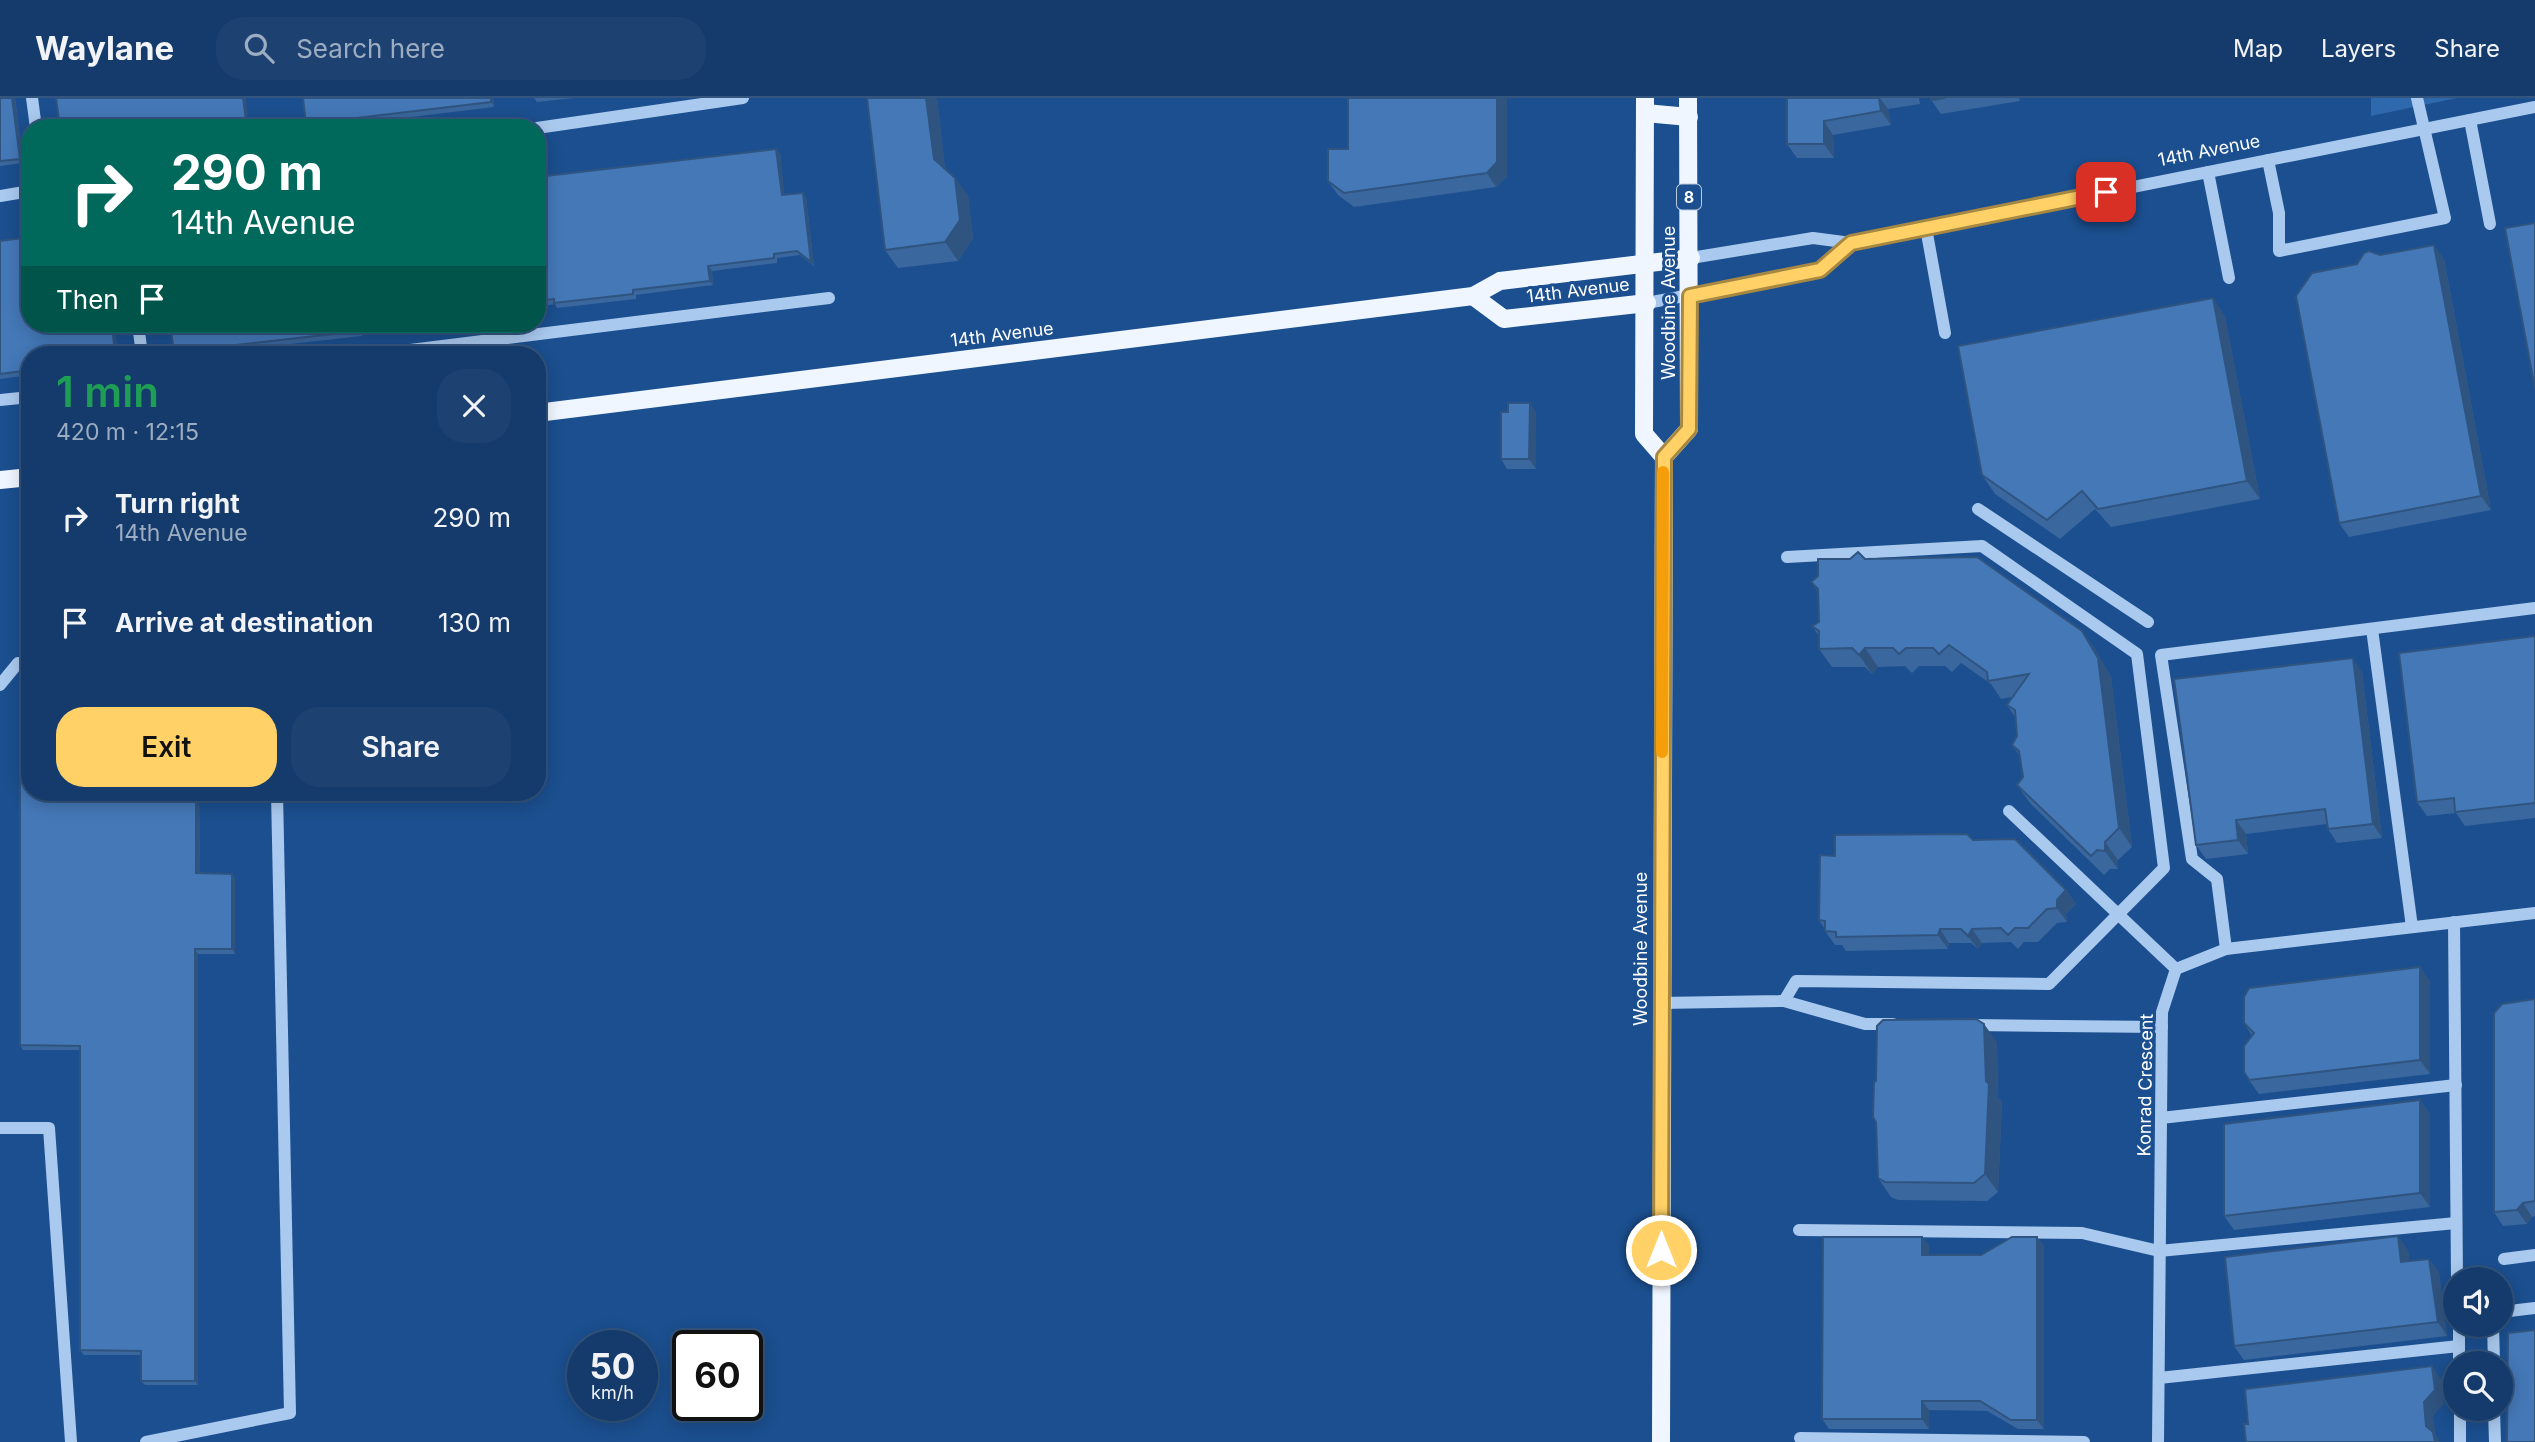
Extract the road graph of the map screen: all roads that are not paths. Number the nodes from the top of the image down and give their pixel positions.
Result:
1 (32, 98) edge
2 (743, 98) edge
3 (1688, 98) edge
4 (2417, 98) edge
5 (2513, 104) edge
6 (1645, 105) edge
7 (2535, 107) edge
8 (1689, 117) junction
9 (35, 119) edge
10 (2470, 120) junction
11 (546, 127) edge
12 (2426, 129) junction
13 (2268, 160) junction
14 (2208, 172) junction
15 (21, 192) edge
16 (0, 196) edge
17 (2490, 224) dead end
18 (1926, 228) junction
19 (1851, 243) junction
20 (1691, 258) junction
21 (1646, 263) junction
22 (2229, 278) dead end
23 (1473, 296) junction
24 (1690, 296) junction
25 (829, 298) dead end
26 (1647, 303) junction
27 (1945, 333) dead end
28 (442, 346) edge
29 (21, 398) edge
30 (0, 400) edge
31 (546, 412) edge
32 (1664, 457) junction
33 (21, 478) edge
34 (0, 480) edge
35 (1978, 509) dead end
36 (1787, 556) dead end
37 (2535, 608) edge
38 (2148, 622) dead end
39 (2372, 629) junction
40 (21, 663) edge
41 (0, 685) edge
42 (277, 801) edge
43 (2009, 811) dead end
44 (2535, 913) edge
45 (2118, 915) junction
46 (2454, 922) junction
47 (2412, 927) junction
48 (2226, 949) junction
49 (2176, 969) junction
50 (1784, 1001) junction
51 (1660, 1003) junction
52 (1907, 1025) edge
53 (1949, 1025) edge
54 (2162, 1027) junction
55 (2456, 1085) junction
56 (2161, 1118) junction
57 (0, 1128) edge
58 (2456, 1223) junction
59 (1799, 1230) dead end
60 (2159, 1251) junction
61 (2535, 1255) edge
62 (2504, 1259) dead end
63 (2457, 1267) edge
64 (2535, 1308) edge
65 (2513, 1311) edge
66 (2459, 1337) edge
67 (2459, 1346) junction
68 (2459, 1351) edge
69 (2159, 1378) junction
70 (2460, 1421) edge
71 (2494, 1421) edge
72 (1800, 1438) dead end
73 (71, 1442) edge
74 (146, 1442) edge
75 (1661, 1442) edge
76 (2084, 1442) edge
77 (2158, 1442) edge
78 (2460, 1442) edge
79 (2495, 1442) edge

1 - 9 street
2 - 11 street
3 - 8 main road, Woodbine Avenue / 8
4 - 12 street
5 - 7 street, 14th Avenue
5 - 10 street, 14th Avenue
6 - 8 main road
6 - 21 main road, Woodbine Avenue
8 - 20 main road, Woodbine Avenue / 8
10 - 12 street, 14th Avenue
10 - 17 street
12 - 13 street, 14th Avenue
12 - 13 street
13 - 14 street, 14th Avenue
14 - 18 street, 14th Avenue
14 - 22 street
15 - 16 street
18 - 19 street, 14th Avenue
18 - 27 street
19 - 20 street, 14th Avenue
19 - 24 street, 14th Avenue
20 - 21 main road, 14th Avenue
20 - 24 main road, Woodbine Avenue / 8
21 - 23 main road, 14th Avenue
21 - 26 main road, Woodbine Avenue
23 - 26 main road, 14th Avenue
23 - 31 main road, 14th Avenue
24 - 26 street, 14th Avenue
24 - 32 main road, Woodbine Avenue / 8
25 - 28 street
26 - 32 main road, Woodbine Avenue
29 - 30 street
32 - 51 main road, Woodbine Avenue
33 - 34 main road
35 - 38 street
36 - 45 street
37 - 39 street
39 - 47 street
39 - 48 street
40 - 41 street
42 - 74 street
43 - 45 street
44 - 46 street
45 - 49 street
45 - 50 street
46 - 47 street
46 - 55 street
47 - 48 street
48 - 49 street
49 - 54 street, Konrad Crescent
50 - 51 street
50 - 52 street
51 - 75 main road, Woodbine Avenue
53 - 54 street
54 - 56 street, Konrad Crescent
55 - 56 street
55 - 58 street
56 - 60 street, Konrad Crescent
57 - 73 street
58 - 60 street
58 - 63 street
59 - 60 street
60 - 69 street, Konrad Crescent
61 - 62 street
64 - 65 street
66 - 67 street
67 - 68 street
67 - 69 street
69 - 77 street, Konrad Crescent
70 - 78 street
71 - 79 street
72 - 76 street

